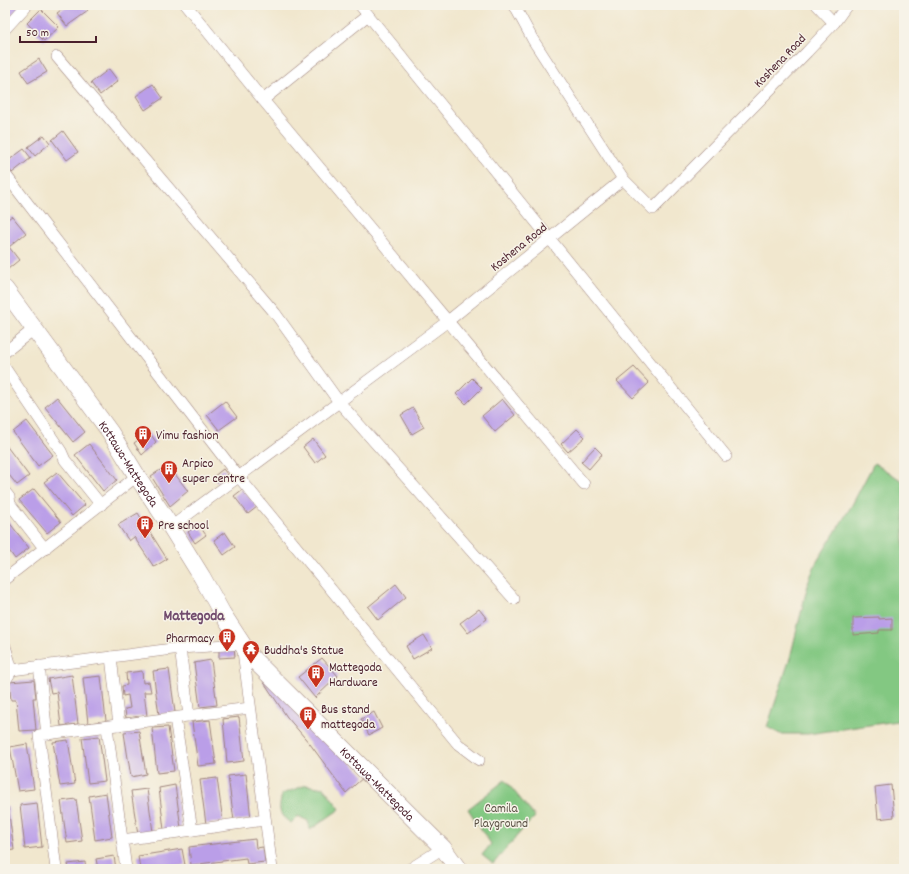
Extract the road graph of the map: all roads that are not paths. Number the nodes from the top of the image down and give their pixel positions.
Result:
1 (27, 5) edge
2 (186, 5) edge
3 (360, 5) edge
4 (514, 5) edge
5 (817, 5) edge
6 (847, 5) edge
7 (368, 15) junction
8 (834, 23) junction
9 (5, 29) edge
10 (57, 57) dead end
11 (262, 100) junction
12 (5, 174) edge
13 (623, 180) junction
14 (549, 239) junction
15 (5, 288) edge
16 (448, 321) junction
17 (34, 329) junction
18 (5, 352) edge
19 (5, 368) edge
20 (339, 402) junction
21 (726, 456) dead end
22 (137, 476) junction
23 (238, 476) junction
24 (584, 484) dead end
25 (5, 492) edge
26 (101, 505) junction
27 (171, 526) junction
28 (45, 549) junction
29 (5, 579) edge
30 (514, 599) dead end
31 (242, 644) junction
32 (5, 646) edge
33 (180, 648) junction
34 (111, 657) junction
35 (39, 666) junction
36 (12, 670) junction
37 (5, 680) edge
38 (250, 708) junction
39 (189, 716) junction
40 (175, 718) junction
41 (119, 725) junction
42 (107, 726) junction
43 (47, 734) junction
44 (479, 760) dead end
45 (265, 820) junction
46 (192, 830) junction
47 (122, 840) junction
48 (443, 848) junction
49 (56, 869) edge
50 (126, 869) edge
51 (272, 869) edge
52 (410, 869) edge
53 (458, 869) edge

1 - 9 street
2 - 11 street
3 - 7 street
4 - 13 street
5 - 8 street
6 - 8 street, Koshena Road
7 - 11 street
7 - 14 street
8 - 13 street, Koshena Road
10 - 20 street
11 - 16 street
12 - 23 street
13 - 14 street, Koshena Road
14 - 16 street, Koshena Road
14 - 21 street
15 - 17 main road, Kottawa-Mattegoda
16 - 20 street, Koshena Road
16 - 24 street
17 - 18 street
17 - 22 main road, Kottawa-Mattegoda
19 - 26 street
20 - 23 street, Koshena Road
20 - 30 street
22 - 26 street
22 - 27 main road, Kottawa-Mattegoda
23 - 27 street, Koshena Road
23 - 44 street
25 - 28 street
26 - 28 street
27 - 31 main road, Kottawa-Mattegoda
28 - 29 street
31 - 33 street
31 - 38 street
31 - 48 main road, Kottawa-Mattegoda
32 - 36 street
33 - 34 street
33 - 39 street
34 - 35 street
34 - 41 street
35 - 36 street
35 - 43 street
36 - 37 street
38 - 39 street
38 - 45 street
39 - 40 street
40 - 41 street
40 - 46 street
41 - 42 street
42 - 43 street
42 - 47 street
43 - 49 street
45 - 46 street
45 - 51 street
46 - 47 street
47 - 50 street
48 - 52 street
48 - 53 main road, Kottawa-Mattegoda

